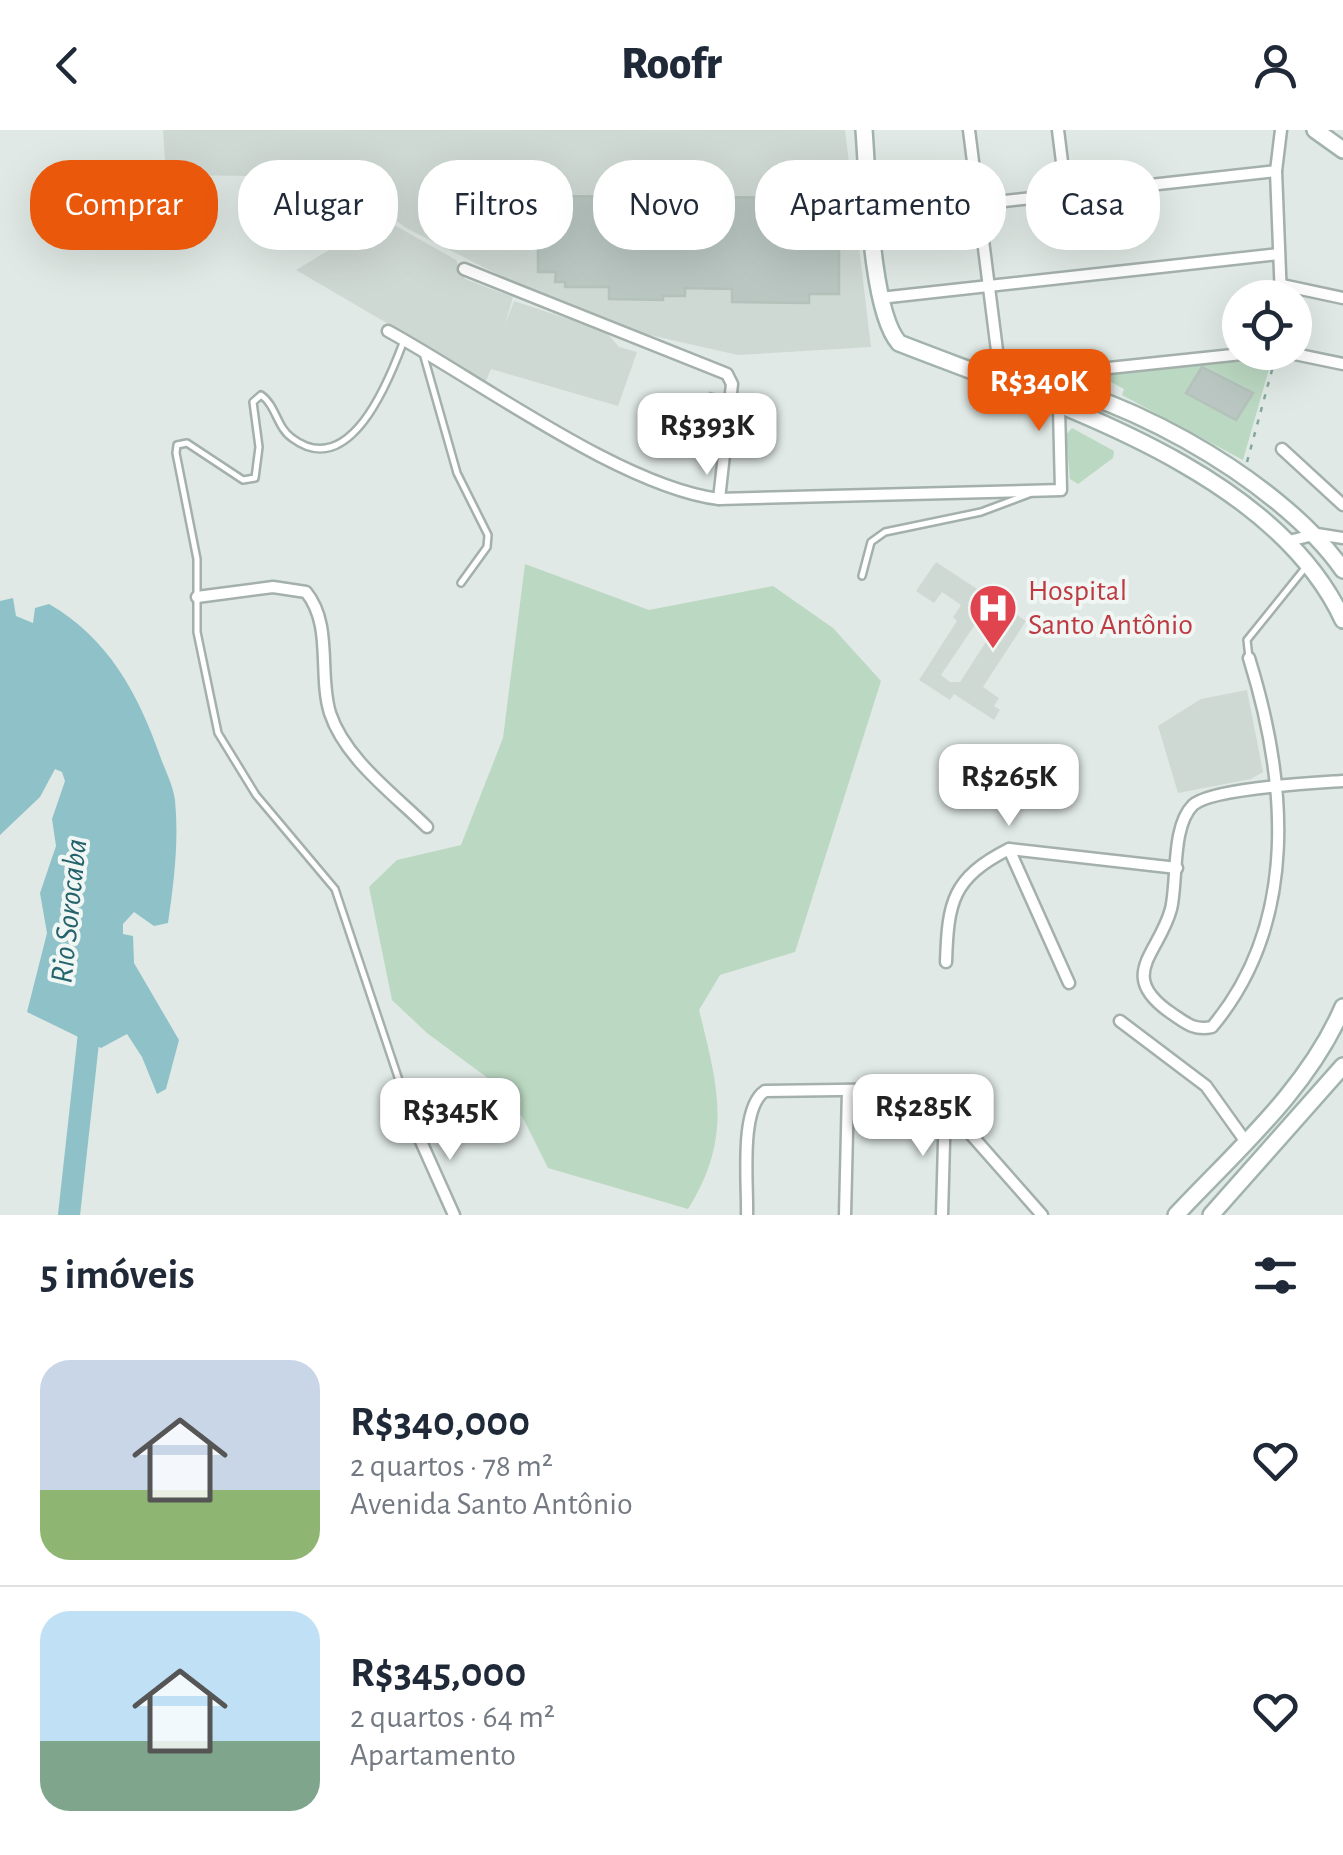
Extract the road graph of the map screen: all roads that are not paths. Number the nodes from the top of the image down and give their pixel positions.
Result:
1 (864, 130) edge
2 (969, 130) edge
3 (1058, 130) edge
4 (1280, 130) edge
5 (1316, 130) edge
6 (1343, 150) edge
7 (973, 160) edge
8 (1062, 160) edge
9 (1276, 171) junction
10 (1160, 184) edge
11 (982, 250) edge
12 (1279, 254) junction
13 (464, 269) dead end
14 (1280, 280) edge
15 (986, 288) junction
16 (1312, 295) edge
17 (880, 298) junction
18 (1343, 298) edge
19 (388, 331) dead end
20 (404, 340) junction
21 (422, 350) junction
22 (1222, 356) edge
23 (1312, 358) edge
24 (1343, 364) edge
25 (1006, 379) junction
26 (1068, 388) junction
27 (1058, 408) junction
28 (1282, 450) dead end
29 (1031, 493) junction
30 (719, 499) junction
31 (1343, 505) edge
32 (1317, 534) junction
33 (1343, 538) edge
34 (1289, 540) junction
35 (1309, 563) junction
36 (1343, 570) edge
37 (862, 576) dead end
38 (462, 584) dead end
39 (197, 598) junction
40 (1343, 620) edge
41 (1248, 658) joint
42 (1343, 781) edge
43 (1278, 786) junction
44 (427, 827) dead end
45 (1009, 849) junction
46 (1177, 868) junction
47 (946, 962) dead end
48 (1069, 983) dead end
49 (1343, 1007) edge
50 (1120, 1021) dead end
51 (1343, 1066) edge
52 (848, 1090) junction
53 (945, 1105) junction
54 (415, 1128) joint
55 (1246, 1142) junction
56 (454, 1215) edge
57 (748, 1215) edge
58 (845, 1215) edge
59 (942, 1215) edge
60 (1042, 1215) edge
61 (1176, 1215) edge
62 (1210, 1215) edge

1 - 17 main road
2 - 7 street
3 - 8 street
4 - 9 street
5 - 6 main road
9 - 10 street
9 - 12 street
11 - 15 street
12 - 14 street
12 - 15 street
13 - 30 street
15 - 17 street
15 - 25 street
16 - 18 street
17 - 25 main road
19 - 20 street
20 - 21 street
20 - 39 lane
21 - 30 street
21 - 38 lane
22 - 25 street
23 - 24 street
25 - 26 main road
25 - 27 main road
26 - 27 street
26 - 32 main road
27 - 29 street
27 - 34 main road
28 - 31 street
29 - 30 street
29 - 37 lane
32 - 33 street
32 - 34 street
32 - 36 main road
34 - 35 main road
35 - 40 main road
35 - 41 lane
39 - 44 street
39 - 54 lane
41 - 43 street
42 - 43 street
43 - 46 street
43 - 46 street
45 - 46 street
45 - 47 street
45 - 48 street
49 - 55 main road
50 - 55 street
51 - 62 main road
52 - 53 street
52 - 57 street
52 - 58 street
53 - 59 street
53 - 60 street
54 - 56 street
55 - 61 main road

